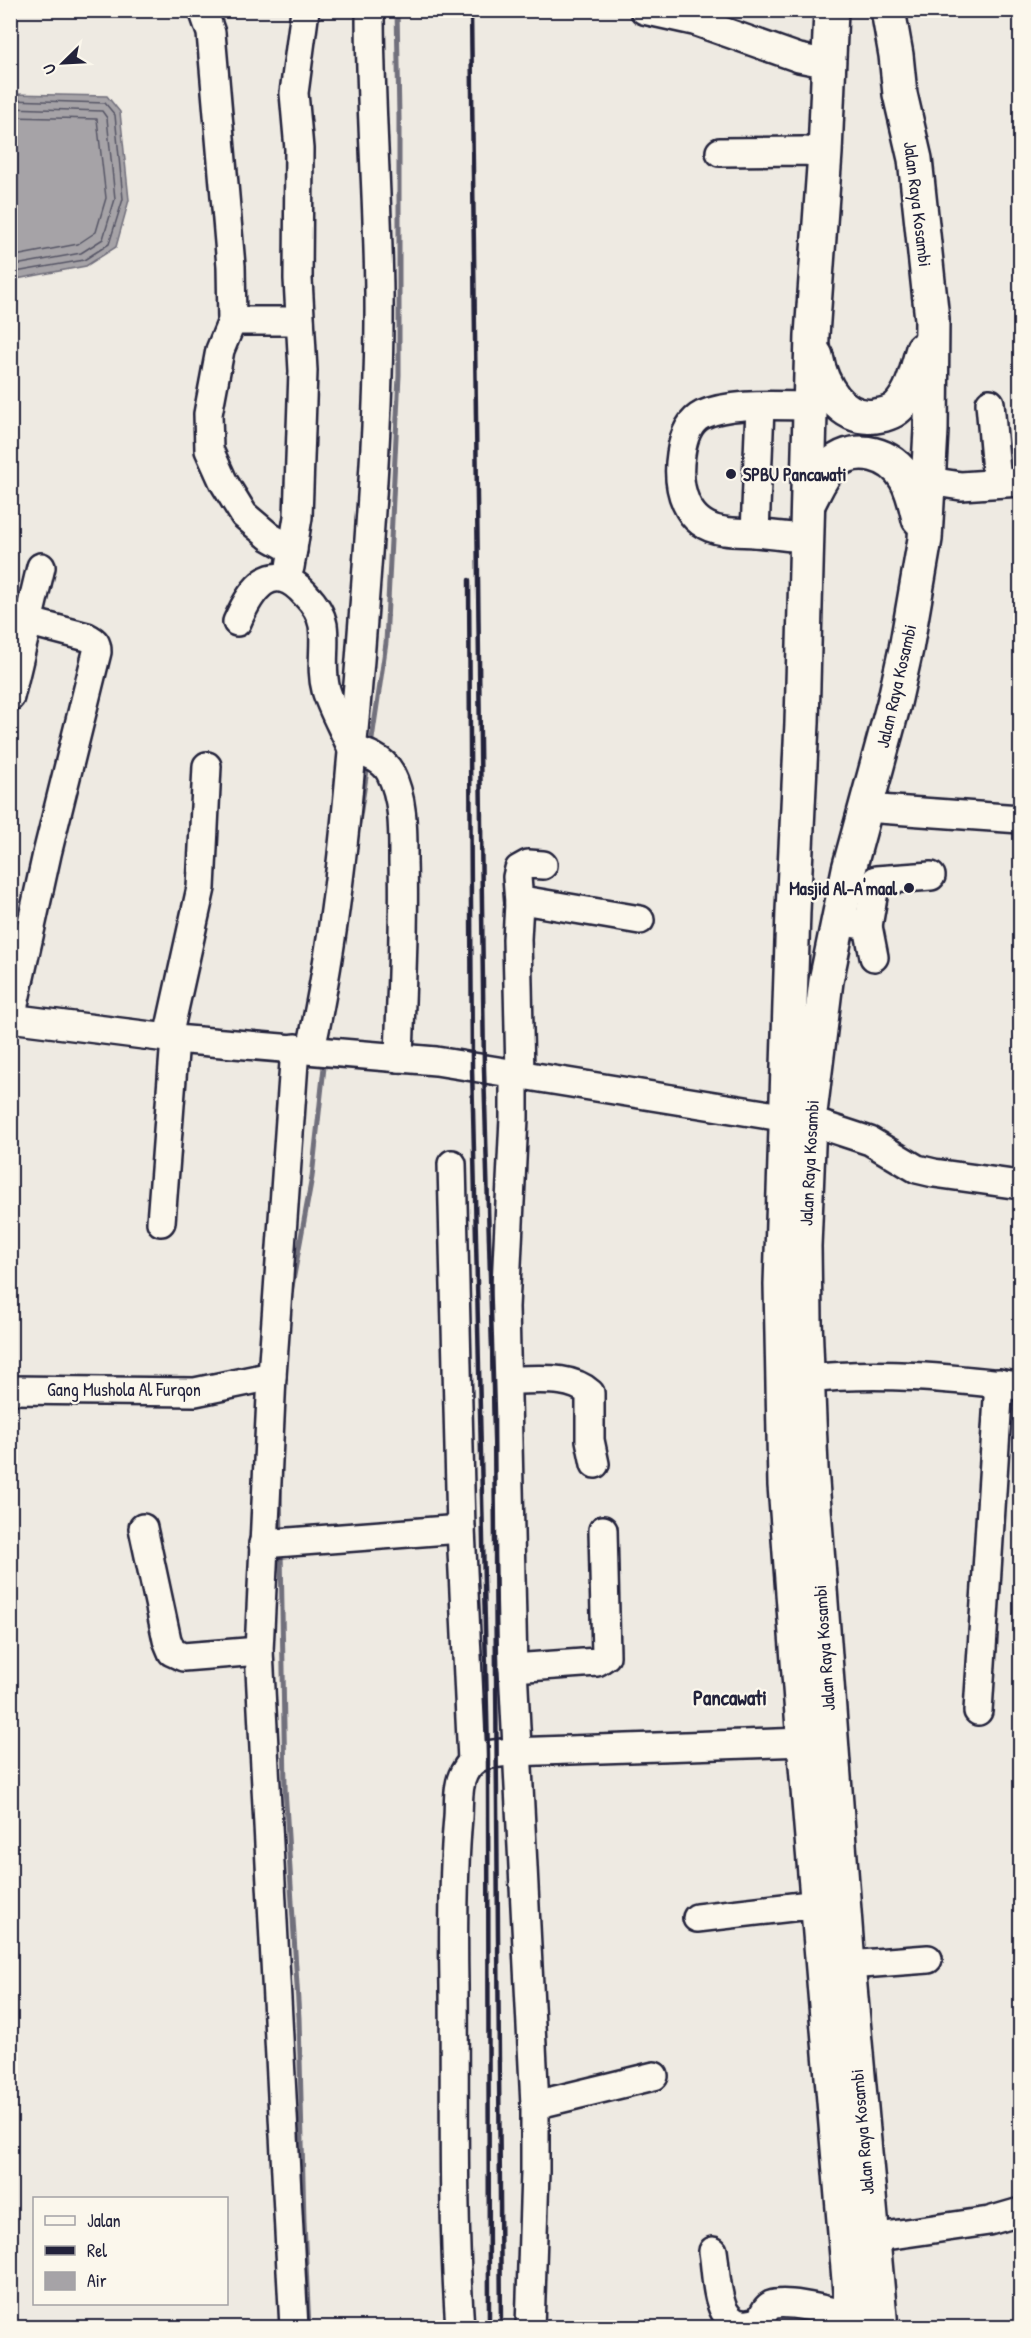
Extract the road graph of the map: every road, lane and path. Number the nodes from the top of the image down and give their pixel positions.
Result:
1 (203, 10) edge
2 (305, 10) edge
3 (370, 10) edge
4 (644, 10) edge
5 (831, 10) edge
6 (888, 10) edge
7 (829, 64) junction
8 (720, 152) dead end
9 (825, 153) junction
10 (932, 319) junction
11 (232, 321) junction
12 (300, 321) junction
13 (812, 335) junction
14 (990, 403) dead end
15 (810, 406) junction
16 (760, 407) junction
17 (928, 481) junction
18 (1009, 483) edge
19 (807, 522) junction
20 (755, 533) junction
21 (925, 539) junction
22 (293, 550) junction
23 (41, 567) dead end
24 (288, 580) junction
25 (30, 621) junction
26 (237, 622) dead end
27 (324, 645) junction
28 (360, 657) junction
29 (10, 697) edge
30 (364, 753) junction
31 (207, 766) dead end
32 (865, 808) junction
33 (1020, 819) edge
34 (543, 865) dead end
35 (931, 876) dead end
36 (519, 903) junction
37 (640, 920) dead end
38 (853, 923) junction
39 (874, 957) dead end
40 (11, 1018) edge
41 (171, 1038) junction
42 (310, 1049) junction
43 (399, 1058) junction
44 (517, 1074) junction
45 (798, 1120) junction
46 (452, 1164) dead end
47 (1020, 1185) edge
48 (161, 1222) dead end
49 (272, 1376) junction
50 (807, 1379) junction
51 (507, 1380) junction
52 (1010, 1385) edge
53 (10, 1390) edge
54 (595, 1464) dead end
55 (143, 1528) dead end
56 (461, 1529) junction
57 (603, 1530) dead end
58 (278, 1544) junction
59 (259, 1651) junction
60 (513, 1668) junction
61 (978, 1711) dead end
62 (804, 1742) junction
63 (517, 1752) junction
64 (472, 1761) junction
65 (825, 1888) junction
66 (697, 1918) dead end
67 (928, 1959) dead end
68 (848, 1965) junction
69 (654, 2076) dead end
70 (535, 2105) junction
71 (1020, 2211) edge
72 (871, 2238) junction
73 (713, 2251) dead end
74 (862, 2324) edge
75 (294, 2328) edge
76 (460, 2328) edge
77 (530, 2328) edge

1 - 11 street
2 - 12 street
3 - 28 street
4 - 7 street
5 - 7 highway, Jalan Raya Kosambi
6 - 10 highway, Jalan Raya Kosambi
7 - 9 highway, Jalan Raya Kosambi
8 - 9 street
9 - 13 highway, Jalan Raya Kosambi
10 - 13 highway
10 - 17 highway, Jalan Raya Kosambi
11 - 12 street
11 - 22 street
12 - 22 street
13 - 15 highway, Jalan Raya Kosambi
14 - 18 street
15 - 16 street
15 - 19 highway, Jalan Raya Kosambi
16 - 20 street
16 - 20 street
17 - 18 street
17 - 21 highway, Jalan Raya Kosambi
19 - 20 street
19 - 21 highway
19 - 45 highway, Jalan Raya Kosambi
21 - 32 highway, Jalan Raya Kosambi
22 - 24 street
23 - 25 street
24 - 26 street
24 - 27 street
25 - 29 street
25 - 40 street
27 - 28 street
27 - 30 street
28 - 30 street
30 - 42 street
30 - 43 street
31 - 41 street
32 - 33 street
32 - 38 highway, Jalan Raya Kosambi
34 - 36 street
35 - 38 street
36 - 37 street
36 - 44 street
38 - 39 street
38 - 45 highway, Jalan Raya Kosambi
40 - 41 street
41 - 42 street
41 - 48 street
42 - 43 street
42 - 49 street
43 - 44 street
44 - 45 street
44 - 51 street
45 - 47 street
45 - 50 highway, Jalan Raya Kosambi
45 - 62 highway, Jalan Raya Kosambi
46 - 56 street
49 - 53 street, Gang Mushola Al Furqon
49 - 58 street
50 - 52 street
50 - 65 highway, Jalan Raya Kosambi
51 - 54 street
51 - 60 street
52 - 61 street
55 - 59 street
56 - 58 street
56 - 64 street
57 - 60 street
58 - 59 street
59 - 75 street
60 - 63 street
62 - 63 street
62 - 65 highway, Jalan Raya Kosambi
63 - 64 street
63 - 70 street
64 - 76 street
65 - 66 street
65 - 68 highway, Jalan Raya Kosambi
65 - 74 highway, Jalan Raya Kosambi
67 - 68 street
68 - 72 highway, Jalan Raya Kosambi
69 - 70 street
70 - 77 street
71 - 72 street
72 - 74 highway, Jalan Raya Kosambi
73 - 74 street

